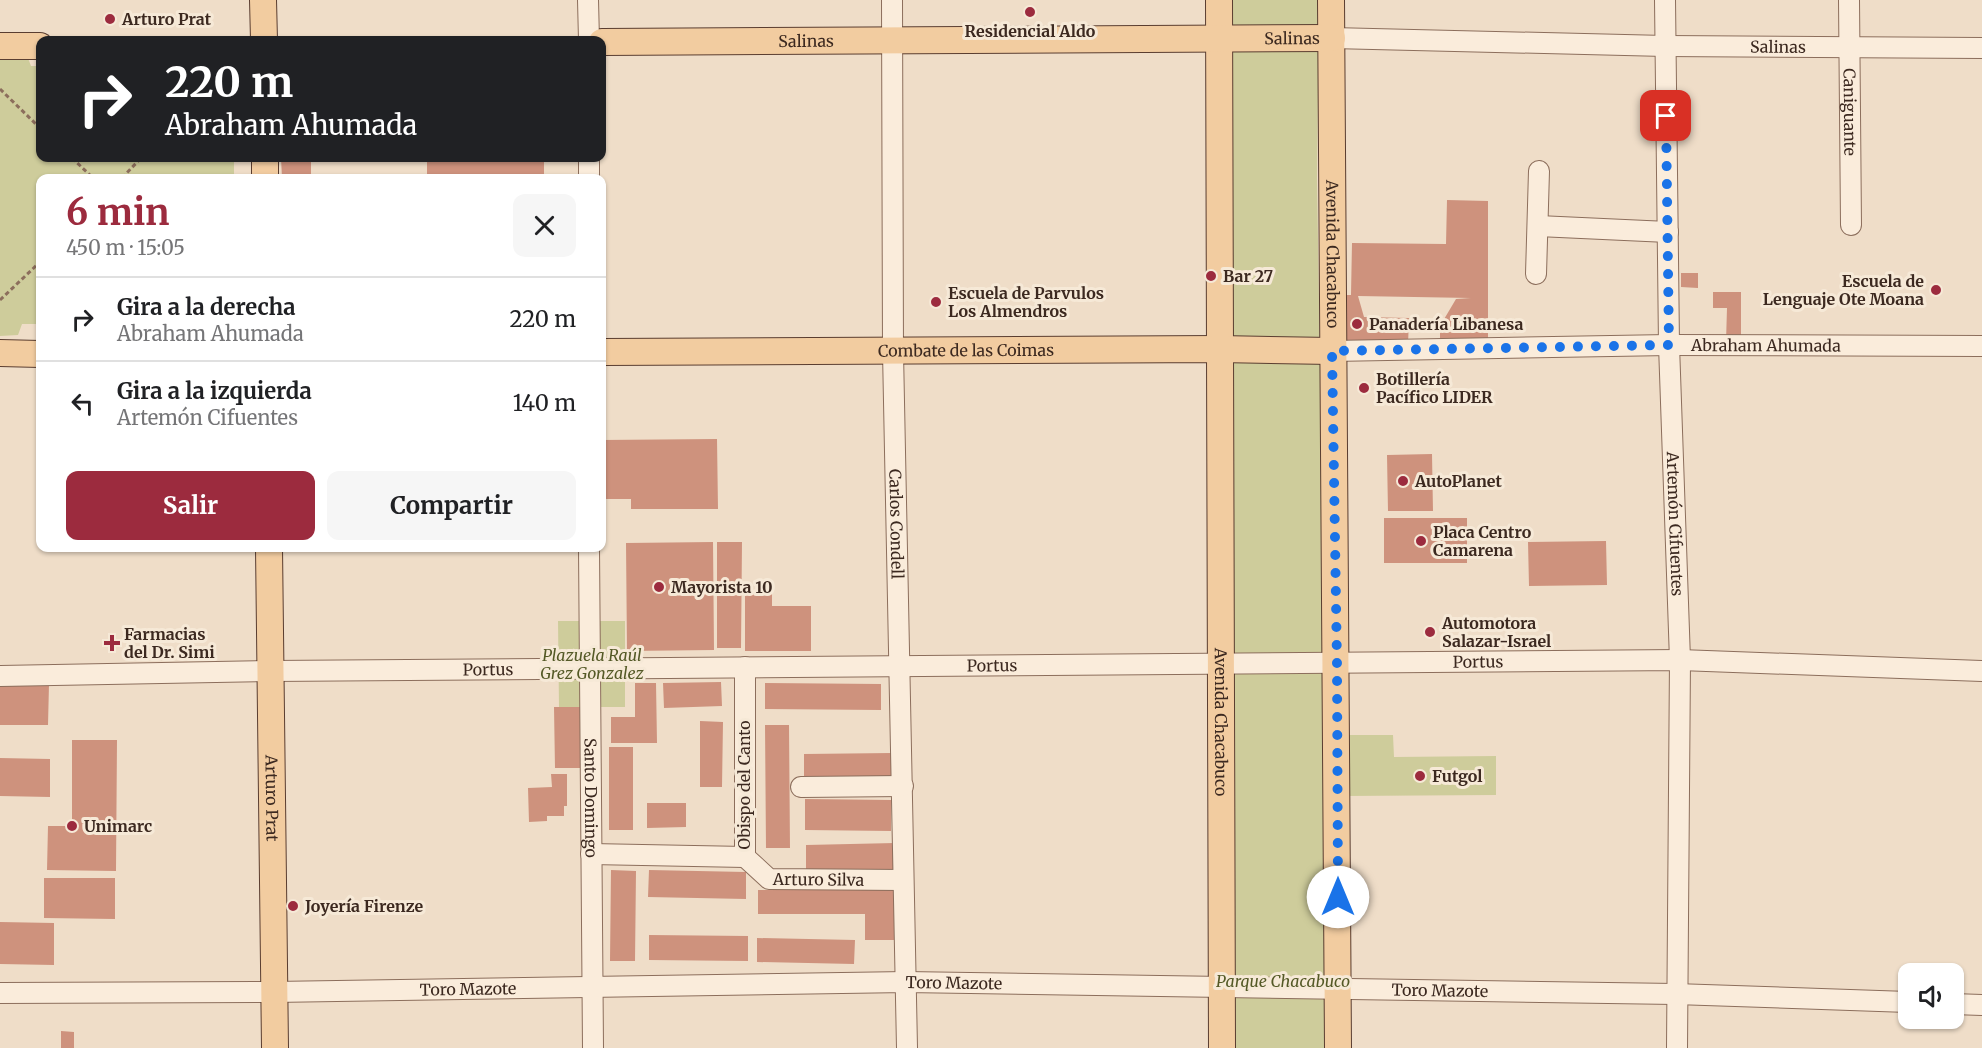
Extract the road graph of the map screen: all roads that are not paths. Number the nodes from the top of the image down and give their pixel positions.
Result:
1 (263, 0) edge
2 (588, 0) edge
3 (892, 0) edge
4 (1219, 0) edge
5 (1331, 0) edge
6 (1665, 0) edge
7 (1849, 0) edge
8 (264, 36) edge
9 (589, 36) edge
10 (1219, 38) junction
11 (1332, 38) junction
12 (893, 40) junction
13 (606, 42) edge
14 (0, 46) edge
15 (36, 46) edge
16 (1665, 46) junction
17 (1849, 47) junction
18 (1982, 48) edge
19 (1539, 171) dead end
20 (1851, 225) dead end
21 (1538, 226) junction
22 (1668, 232) junction
23 (1536, 274) dead end
24 (1669, 345) junction
25 (1982, 346) edge
26 (1219, 349) junction
27 (1332, 351) junction
28 (606, 352) edge
29 (893, 352) junction
30 (0, 353) edge
31 (36, 354) edge
32 (269, 552) edge
33 (590, 552) edge
34 (1680, 660) junction
35 (1337, 664) junction
36 (1221, 665) junction
37 (900, 666) junction
38 (745, 667) junction
39 (591, 668) junction
40 (271, 670) junction
41 (1982, 671) edge
42 (0, 676) edge
43 (903, 786) junction
44 (801, 788) dead end
45 (591, 854) junction
46 (745, 857) junction
47 (903, 880) junction
48 (906, 982) junction
49 (592, 986) junction
50 (1222, 987) junction
51 (1338, 990) junction
52 (274, 992) junction
53 (0, 993) edge
54 (1675, 994) junction
55 (1898, 1002) edge
56 (1964, 1004) edge
57 (1982, 1005) edge
58 (275, 1048) edge
59 (593, 1048) edge
60 (907, 1048) edge
61 (1222, 1048) edge
62 (1338, 1048) edge
63 (1677, 1048) edge

1 - 8 main road
2 - 9 street
3 - 12 street, Carlos Condell
4 - 10 main road, Avenida Chacabuco
5 - 11 main road, Avenida Chacabuco
6 - 16 street, Artemón Cifuentes
7 - 17 street, Caniguante
10 - 11 main road, Salinas
10 - 12 main road, Salinas
10 - 26 main road, Avenida Chacabuco
11 - 16 street, Salinas
11 - 27 main road, Avenida Chacabuco
12 - 13 main road, Salinas
12 - 29 street, Carlos Condell
14 - 15 main road
16 - 17 street, Salinas
16 - 22 street, Artemón Cifuentes
17 - 18 street, Salinas
17 - 20 street, Caniguante
19 - 21 street
21 - 22 street
21 - 23 street
22 - 24 street, Artemón Cifuentes
24 - 25 street, Abraham Ahumada
24 - 27 street, Abraham Ahumada
24 - 34 street, Artemón Cifuentes
26 - 27 main road, Combate de las Coimas
26 - 29 main road, Combate de las Coimas
26 - 36 main road, Avenida Chacabuco
27 - 35 main road, Avenida Chacabuco
28 - 29 main road, Combate de las Coimas
29 - 37 street, Carlos Condell
30 - 31 main road
32 - 40 main road, Arturo Prat
33 - 39 street, Santo Domingo
34 - 35 street, Portus
34 - 41 street, Portus
34 - 54 street, Artemón Cifuentes
35 - 36 street, Portus
35 - 51 main road, Avenida Chacabuco
36 - 37 street, Portus
36 - 50 main road, Avenida Chacabuco
37 - 38 street, Portus
37 - 43 street, Carlos Condell
38 - 39 street, Portus
38 - 46 street, Obispo del Canto
39 - 40 street, Portus
39 - 45 street, Santo Domingo
40 - 42 street, Portus
40 - 52 main road, Arturo Prat
43 - 44 street
43 - 47 street, Carlos Condell
45 - 46 street, Obispo del Canto
45 - 49 street, Santo Domingo
46 - 47 street, Arturo Silva
47 - 48 street, Carlos Condell
48 - 49 street, Toro Mazote
48 - 50 street, Toro Mazote
48 - 60 street, Carlos Condell
49 - 52 street, Toro Mazote
49 - 59 street, Santo Domingo
50 - 51 street, Toro Mazote
50 - 61 main road, Avenida Chacabuco
51 - 54 street, Toro Mazote
51 - 62 main road, Avenida Chacabuco
52 - 53 street, Toro Mazote
52 - 58 main road, Arturo Prat
54 - 55 street, Toro Mazote
54 - 63 street, Artemón Cifuentes
56 - 57 street

